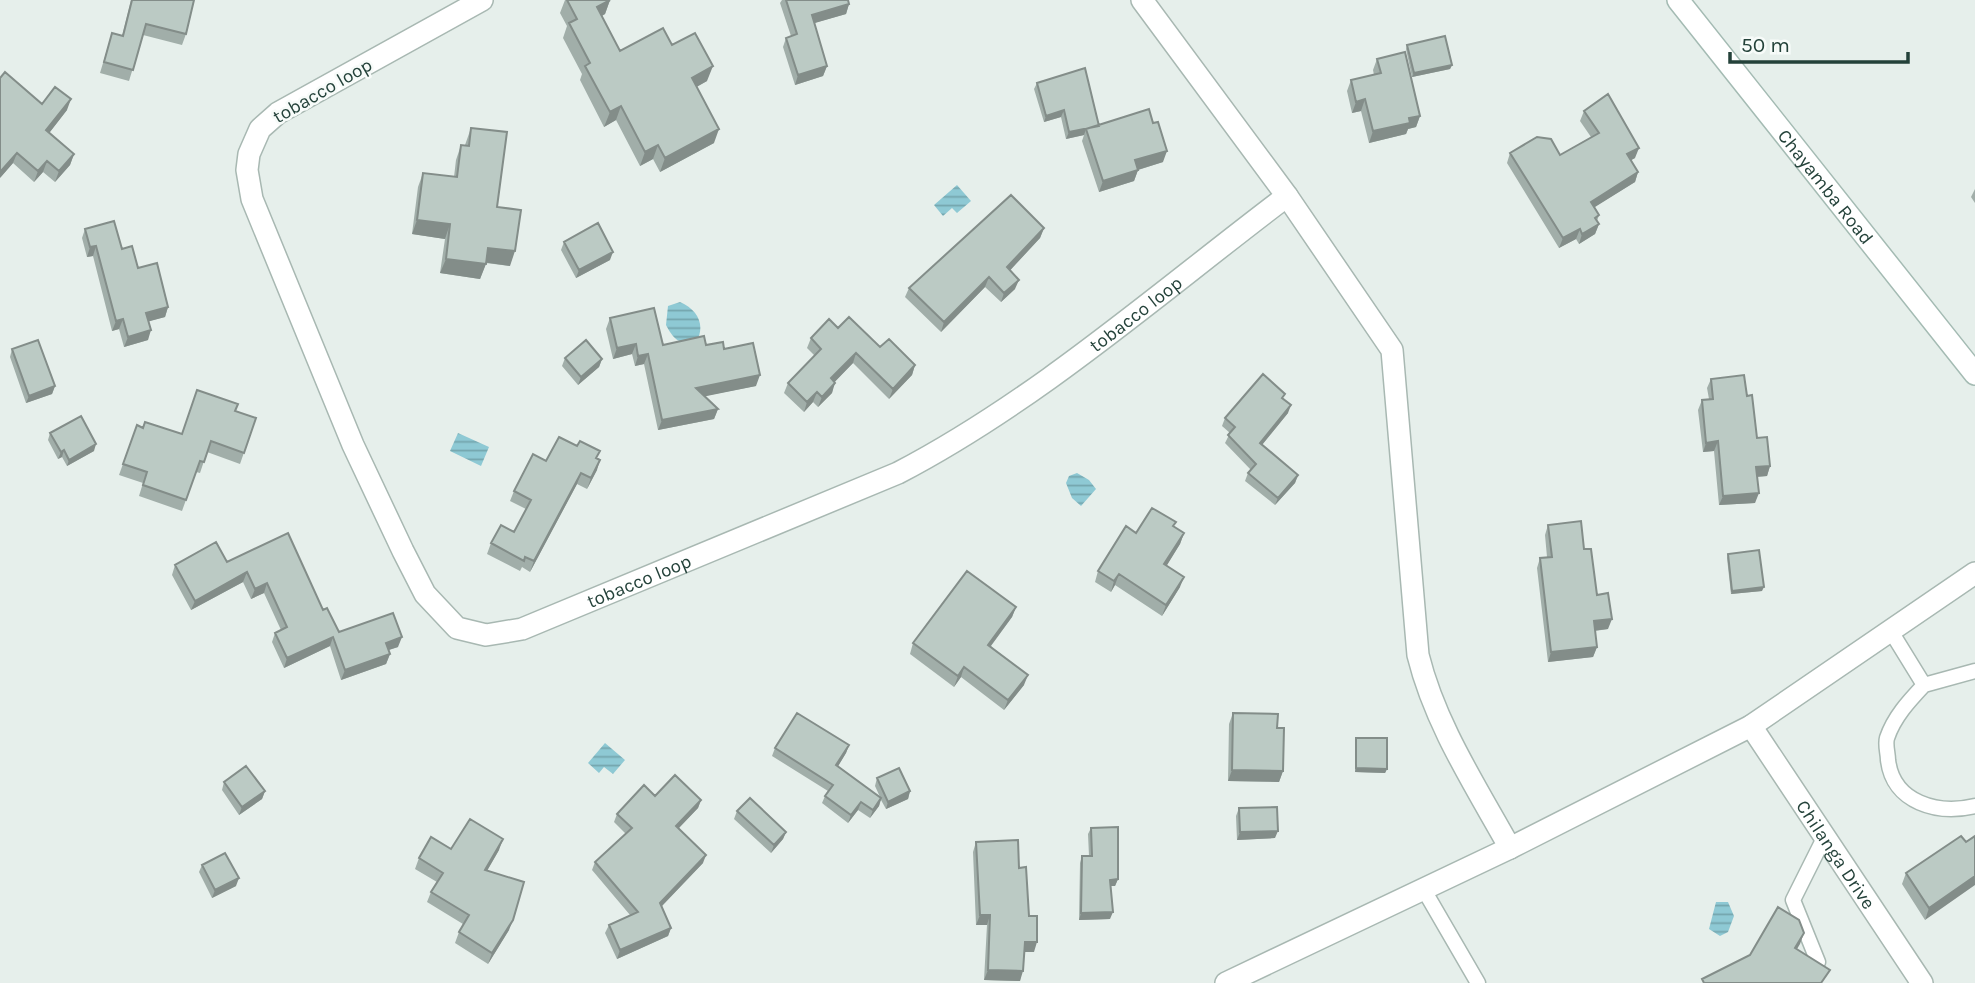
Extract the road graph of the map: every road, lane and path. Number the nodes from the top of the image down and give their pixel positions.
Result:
1 (482, 0) edge
2 (1142, 0) edge
3 (1678, 0) edge
4 (1287, 196) junction
5 (1975, 374) edge
6 (1975, 573) edge
7 (1892, 633) junction
8 (1975, 671) edge
9 (1924, 685) junction
10 (1751, 726) junction
11 (1975, 806) edge
12 (1824, 838) junction
13 (1510, 848) junction
14 (1424, 890) junction
15 (1818, 962) edge
16 (1226, 983) edge
17 (1478, 983) edge
18 (1922, 983) edge

1 - 4 street, tobacco loop
2 - 4 street
3 - 5 street, Chayamba Road
4 - 13 street
6 - 7 street
7 - 9 lane
7 - 10 street
8 - 9 lane
9 - 11 lane
10 - 12 street, Chilanga Drive
10 - 13 street
12 - 15 lane
12 - 18 street, Chilanga Drive
13 - 14 street
14 - 16 street
14 - 17 lane

